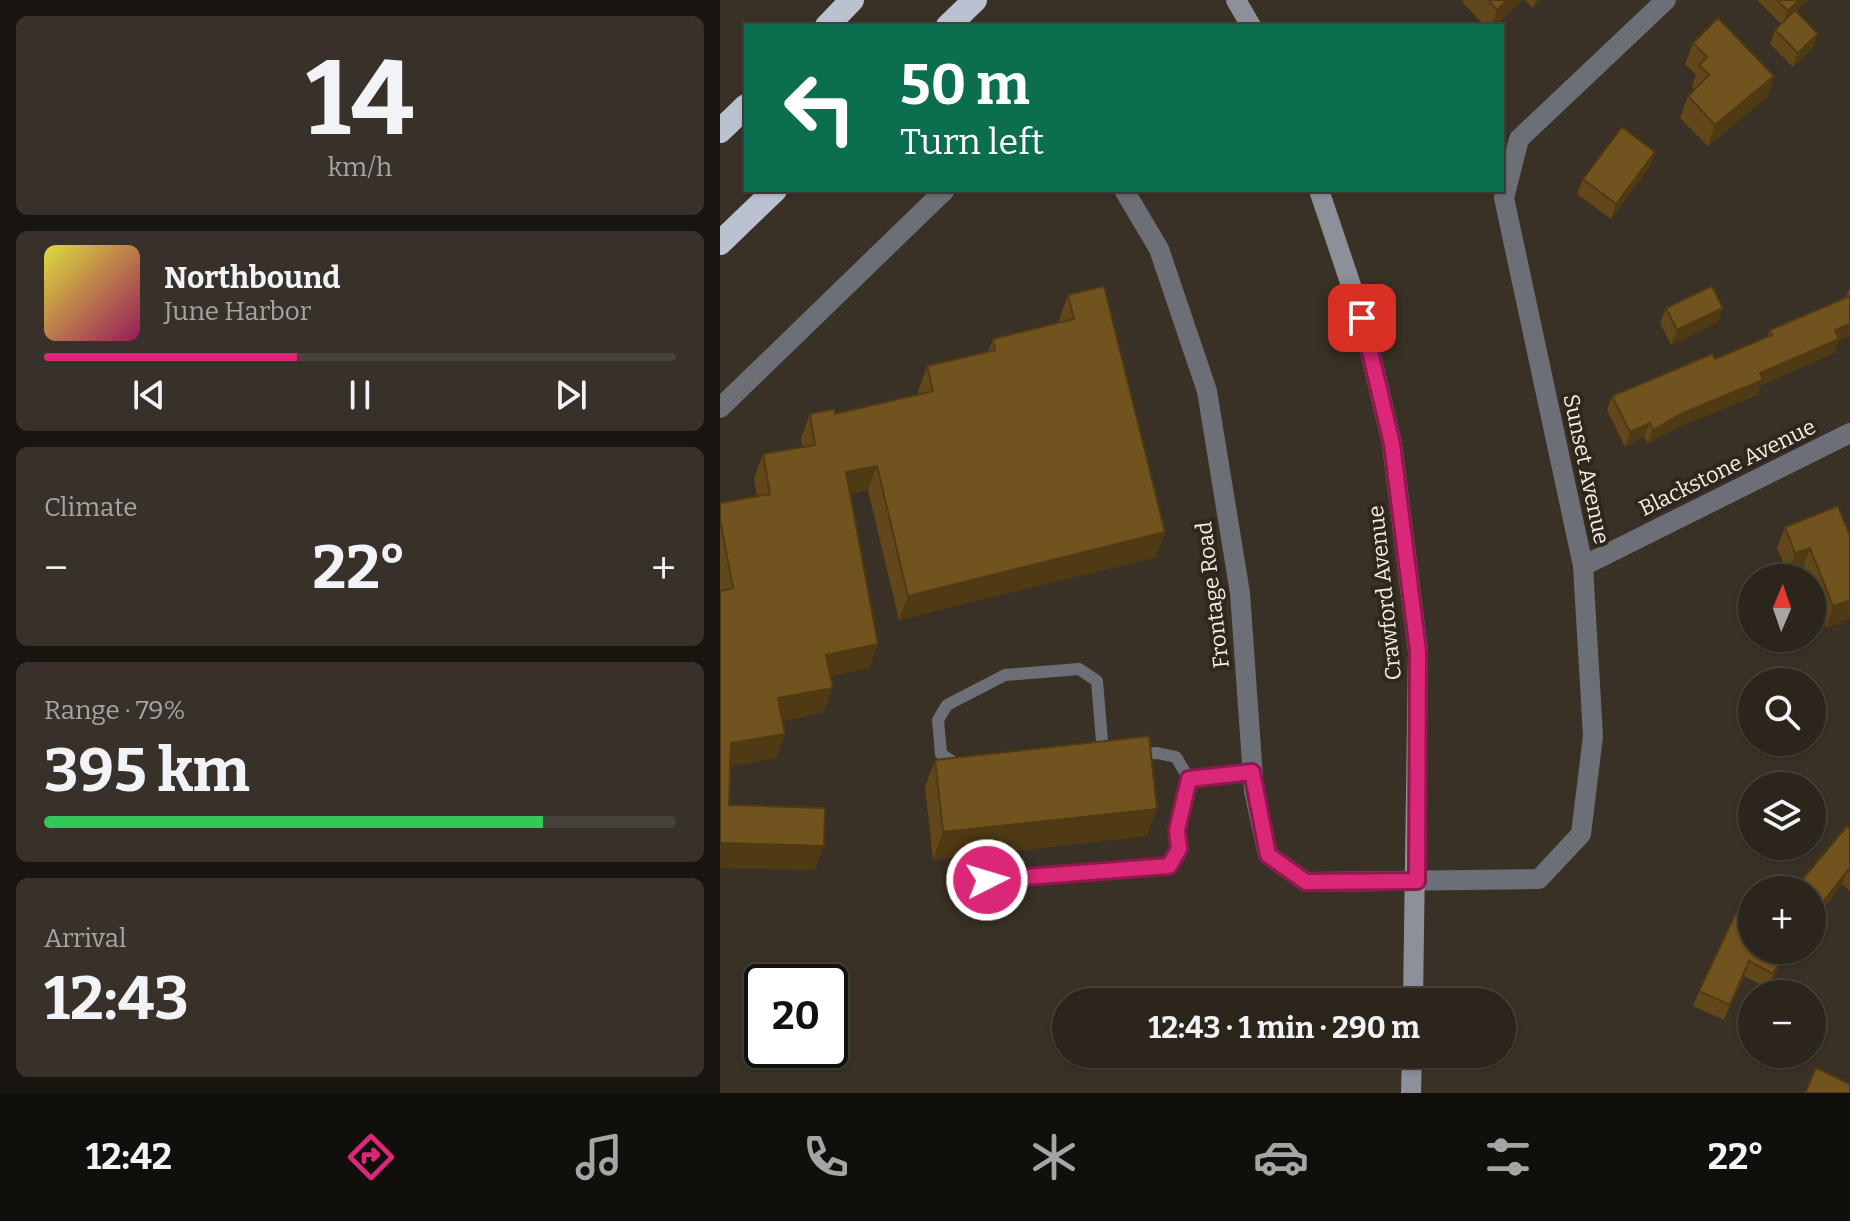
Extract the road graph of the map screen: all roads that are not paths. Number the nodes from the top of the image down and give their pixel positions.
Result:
1 (852, 0) edge
2 (975, 0) edge
3 (1236, 0) edge
4 (1666, 0) edge
5 (829, 24) edge
6 (950, 24) edge
7 (1250, 24) edge
8 (744, 108) edge
9 (720, 131) edge
10 (773, 192) edge
11 (943, 192) edge
12 (1125, 192) edge
13 (1320, 192) edge
14 (720, 243) edge
15 (720, 408) edge
16 (1850, 433) edge
17 (1583, 566) junction
18 (1103, 753) junction
19 (1088, 754) edge
20 (969, 765) edge
21 (1252, 772) junction
22 (1189, 779) junction
23 (1417, 881) junction
24 (957, 883) dead end
25 (1413, 988) edge
26 (1412, 1068) edge
27 (1411, 1093) edge

1 - 5 highway
2 - 6 highway
3 - 7 main road
4 - 17 street, Sunset Avenue
8 - 9 highway
10 - 14 highway
11 - 15 street
12 - 21 street, Frontage Road
13 - 23 main road, Crawford Avenue
16 - 17 street, Blackstone Avenue
17 - 23 street, Sunset Avenue
18 - 19 lane
18 - 20 lane
18 - 22 lane
21 - 22 lane
21 - 23 street, Frontage Road
22 - 24 lane
23 - 25 main road, Crawford Avenue
26 - 27 main road

